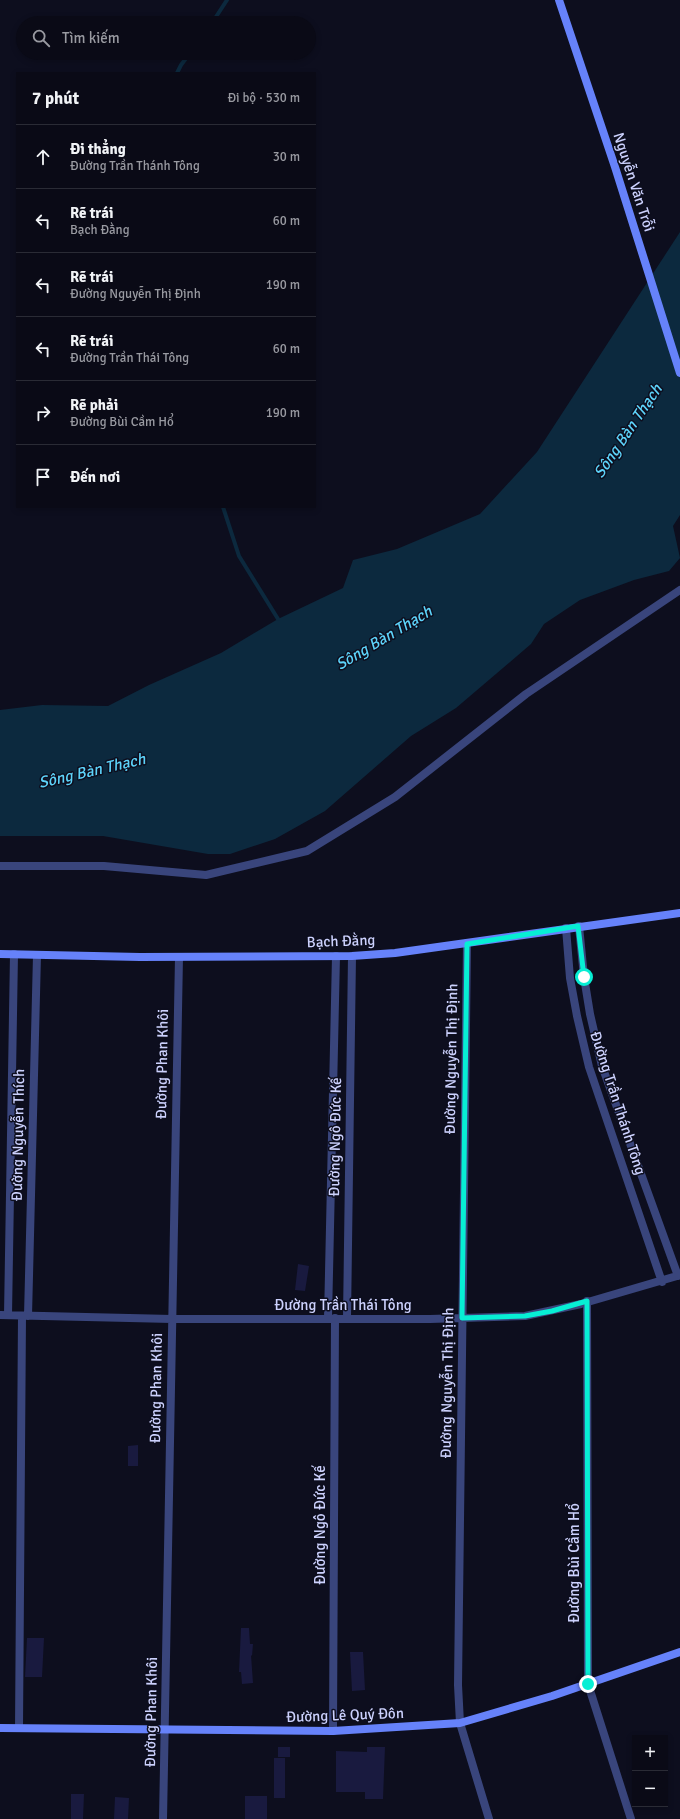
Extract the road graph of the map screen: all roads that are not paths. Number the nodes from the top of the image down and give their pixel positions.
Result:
1 (559, 0) edge
2 (680, 373) edge
3 (680, 590) edge
4 (0, 866) edge
5 (680, 913) edge
6 (578, 926) junction
7 (566, 928) junction
8 (467, 944) junction
9 (0, 954) edge
10 (14, 954) junction
11 (37, 955) junction
12 (336, 956) junction
13 (352, 956) junction
14 (178, 957) junction
15 (679, 1276) edge
16 (662, 1282) junction
17 (587, 1301) junction
18 (4, 1315) edge
19 (25, 1316) junction
20 (331, 1318) junction
21 (347, 1318) junction
22 (462, 1318) junction
23 (172, 1319) junction
24 (680, 1652) edge
25 (588, 1684) junction
26 (460, 1723) junction
27 (0, 1728) edge
28 (19, 1728) junction
29 (164, 1730) junction
30 (333, 1731) junction
31 (163, 1819) edge
32 (489, 1819) edge
33 (631, 1819) edge

1 - 2 street, Nguyễn Văn Trỗi
3 - 4 street
5 - 6 street, Bạch Đằng
6 - 7 street, Bạch Đằng
6 - 15 street, Đường Trần Thánh Tông
7 - 8 street, Bạch Đằng
7 - 16 street, Đường Trần Thánh Tông
8 - 13 street, Bạch Đằng
8 - 22 street, Đường Nguyễn Thị Định
9 - 10 street, Bạch Đằng
10 - 11 street, Bạch Đằng
10 - 18 street, Đường Nguyễn Thích
11 - 14 street, Bạch Đằng
11 - 19 street, Đường Nguyễn Thích
12 - 13 street, Bạch Đằng
12 - 14 street, Bạch Đằng
12 - 20 street, Đường Ngô Đức Kế
13 - 21 street, Đường Ngô Đức Kế
14 - 23 street, Đường Phan Khôi
15 - 16 street, Đường Trần Thái Tông
16 - 17 street, Đường Trần Thái Tông
17 - 22 street, Đường Trần Thái Tông
17 - 25 street, Đường Bùi Cầm Hổ
18 - 19 street, Đường Trần Thái Tông
19 - 23 street, Đường Trần Thái Tông
19 - 28 street, Đường Nguyễn Thích
20 - 21 street, Đường Trần Thái Tông
20 - 23 street, Đường Trần Thái Tông
20 - 30 street, Đường Ngô Đức Kế
21 - 22 street, Đường Trần Thái Tông
22 - 26 street, Đường Nguyễn Thị Định
23 - 29 street, Đường Phan Khôi
24 - 25 street, Đường Lê Quý Đôn
25 - 26 street, Đường Lê Quý Đôn
25 - 33 street, Đường Bùi Cầm Hổ
26 - 30 street, Đường Lê Quý Đôn
26 - 32 street, Đường Nguyễn Thị Định
27 - 28 street, Đường Lê Quý Đôn
28 - 29 street, Đường Lê Quý Đôn
29 - 30 street, Đường Lê Quý Đôn
29 - 31 street, Đường Phan Khôi

